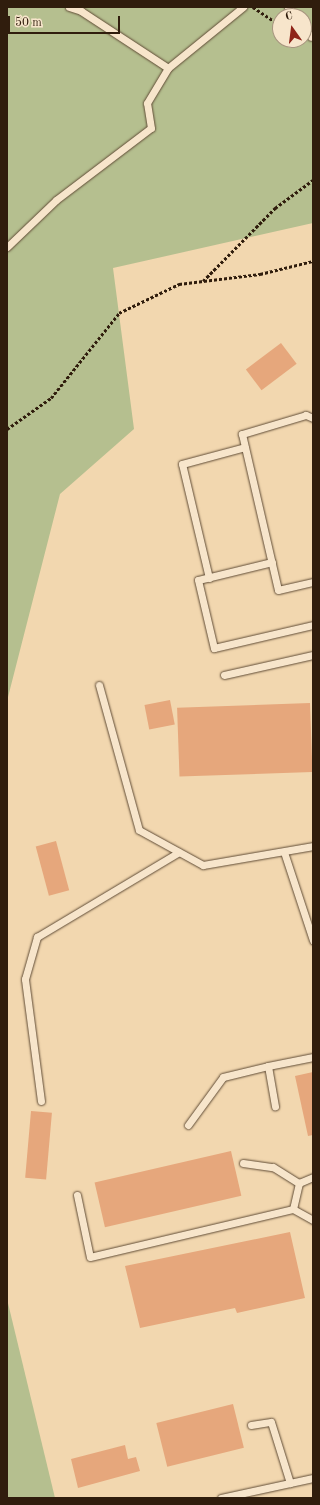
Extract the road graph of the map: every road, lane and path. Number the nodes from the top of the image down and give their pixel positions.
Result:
1 (69, 7) edge
2 (243, 7) edge
3 (252, 7) edge
4 (272, 20) edge
5 (168, 68) junction
6 (313, 180) edge
7 (7, 247) edge
8 (313, 261) edge
9 (202, 281) junction
10 (313, 418) edge
11 (7, 429) edge
12 (245, 447) junction
13 (272, 562) junction
14 (209, 578) junction
15 (313, 582) edge
16 (313, 625) edge
17 (313, 655) edge
18 (224, 675) dead end
19 (98, 685) dead end
20 (313, 846) edge
21 (179, 852) junction
22 (284, 852) junction
23 (313, 940) edge
24 (313, 1056) edge
25 (268, 1066) junction
26 (41, 1101) dead end
27 (275, 1106) dead end
28 (188, 1125) dead end
29 (243, 1163) dead end
30 (313, 1177) edge
31 (299, 1183) junction
32 (77, 1196) dead end
33 (293, 1209) junction
34 (313, 1220) edge
35 (251, 1425) dead end
36 (313, 1478) edge
37 (290, 1483) junction
38 (220, 1498) edge

1 - 5 lane
2 - 5 lane
3 - 4 path
5 - 7 lane
6 - 9 path
8 - 9 path
9 - 11 path
10 - 12 lane
12 - 13 lane
12 - 14 lane
13 - 14 lane
13 - 15 lane
14 - 16 lane
17 - 18 lane
19 - 21 lane
20 - 22 lane
21 - 22 lane
21 - 26 lane
22 - 23 lane
24 - 25 lane
25 - 27 lane
25 - 28 lane
29 - 31 lane
30 - 31 lane
31 - 33 lane
32 - 33 lane
33 - 34 lane
35 - 37 lane
36 - 37 lane
37 - 38 lane

